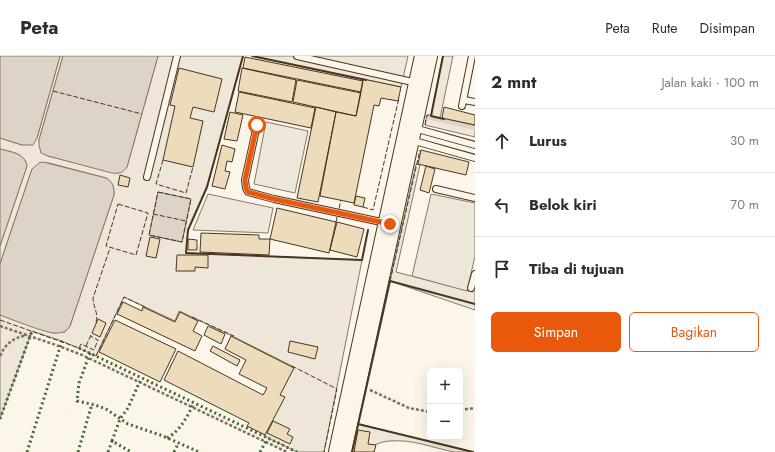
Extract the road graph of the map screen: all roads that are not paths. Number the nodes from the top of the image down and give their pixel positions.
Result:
1 (177, 56) edge
2 (297, 56) edge
3 (426, 56) edge
4 (472, 56) edge
5 (420, 84) junction
6 (475, 102) edge
7 (257, 125) dead end
8 (409, 133) junction
9 (475, 145) edge
10 (475, 158) edge
11 (147, 177) dead end
12 (436, 189) dead end
13 (475, 198) edge
14 (390, 224) junction
15 (475, 274) edge
16 (472, 288) dead end
17 (340, 452) edge

1 - 11 lane
2 - 5 lane
3 - 5 highway
4 - 6 lane
5 - 8 highway
7 - 14 lane
8 - 9 lane
8 - 10 lane
8 - 14 highway
12 - 13 lane
14 - 17 highway
15 - 16 lane

